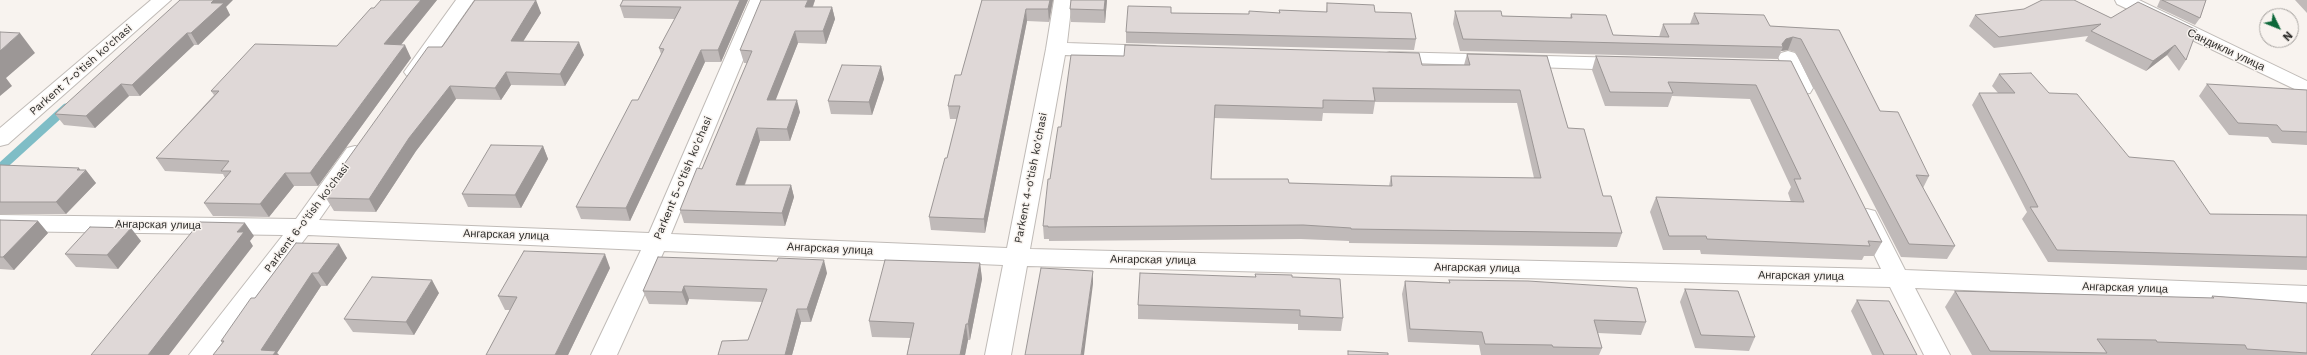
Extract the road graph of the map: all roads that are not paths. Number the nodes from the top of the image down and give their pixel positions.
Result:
1 (162, 0) edge
2 (465, 0) edge
3 (759, 0) edge
4 (1063, 0) edge
5 (2124, 0) edge
6 (1056, 49) junction
7 (1175, 52) edge
8 (1373, 57) edge
9 (1642, 64) edge
10 (1783, 64) edge
11 (2307, 88) edge
12 (400, 91) edge
13 (1814, 110) edge
14 (368, 136) edge
15 (0, 140) edge
16 (1859, 201) edge
17 (0, 223) edge
18 (302, 227) junction
19 (657, 241) junction
20 (1016, 257) junction
21 (1897, 278) junction
22 (2307, 296) edge
23 (202, 355) edge
24 (604, 355) edge
25 (998, 355) edge
26 (1937, 355) edge

1 - 15 street, Parkent 7-o'tish ko'chasi
2 - 12 street
3 - 19 street, Parkent 5-o'tish ko'chasi
4 - 6 street, Parkent 4-o'tish ko'chasi
5 - 11 street, Сандикли улица
6 - 7 street
6 - 20 street, Parkent 4-o'tish ko'chasi
8 - 9 street
10 - 13 street
14 - 18 street, Parkent 6-o'tish ko'chasi
16 - 21 street
17 - 18 street, Ангарская улица
18 - 19 street, Ангарская улица
18 - 23 street, Parkent 6-o'tish ko'chasi
19 - 20 street, Ангарская улица
19 - 24 street, Parkent 5-o'tish ko'chasi
20 - 21 street, Ангарская улица
20 - 25 street, Parkent 4-o'tish ko'chasi
21 - 22 street, Ангарская улица
21 - 26 street

